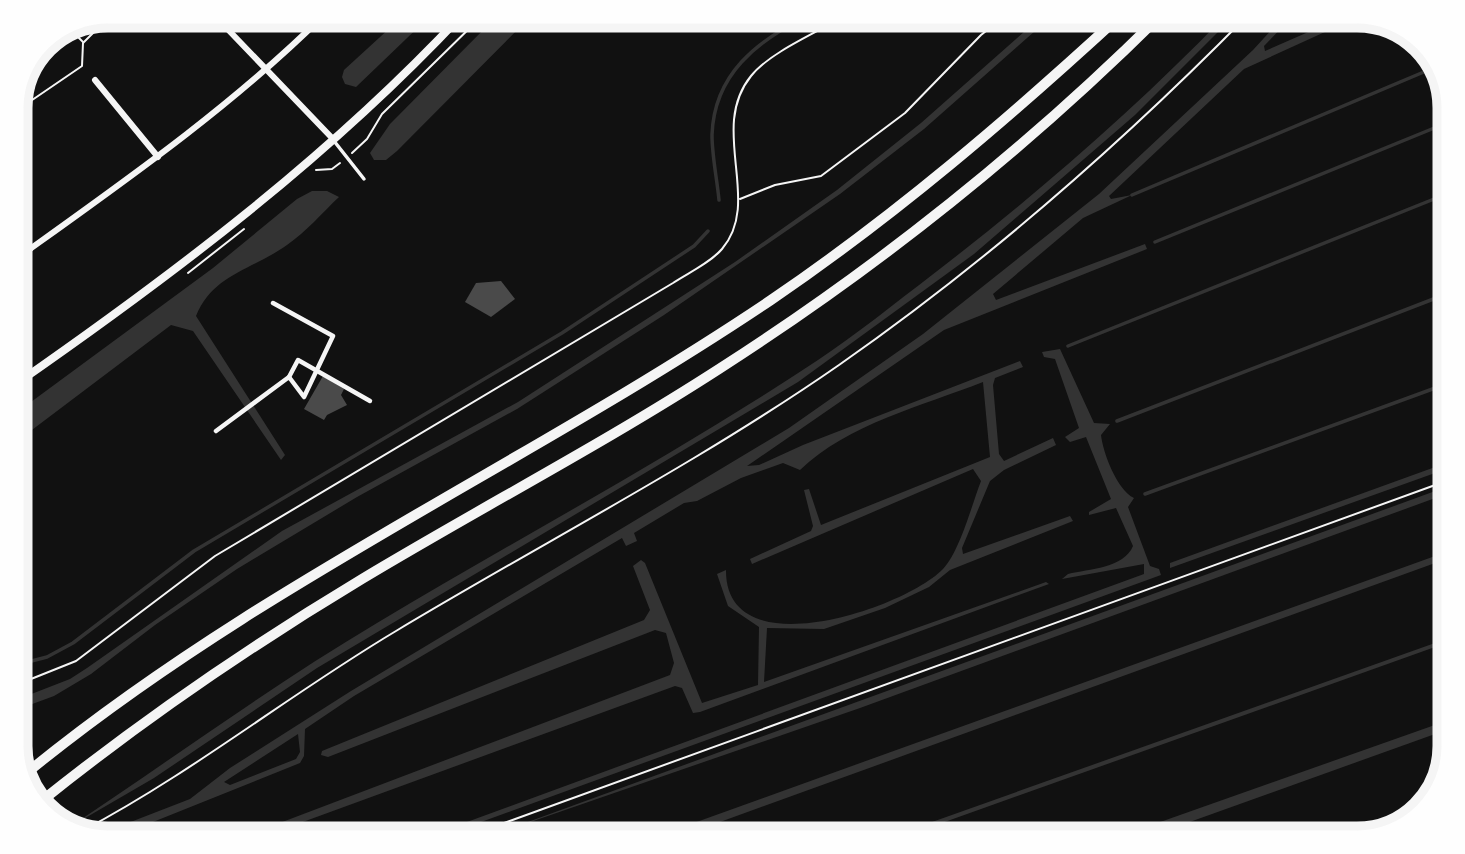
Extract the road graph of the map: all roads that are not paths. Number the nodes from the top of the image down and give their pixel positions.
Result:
1 (226, 28) edge
2 (310, 28) edge
3 (449, 28) edge
4 (1107, 28) edge
5 (1147, 28) edge
6 (265, 69) junction
7 (95, 80) dead end
8 (333, 139) junction
9 (158, 157) junction
10 (364, 178) dead end
11 (28, 246) edge
12 (30, 249) joint
13 (273, 303) dead end
14 (317, 371) junction
15 (28, 375) edge
16 (289, 377) junction
17 (370, 401) dead end
18 (216, 432) dead end
19 (32, 770) edge
20 (46, 797) edge

1 - 6 street
2 - 6 street
3 - 8 street
4 - 19 highway
5 - 20 highway
6 - 8 street
6 - 9 street
7 - 9 street
8 - 10 lane
8 - 15 street
9 - 12 street
11 - 12 street
13 - 14 street
14 - 16 street
14 - 16 street
14 - 17 street
16 - 18 street

